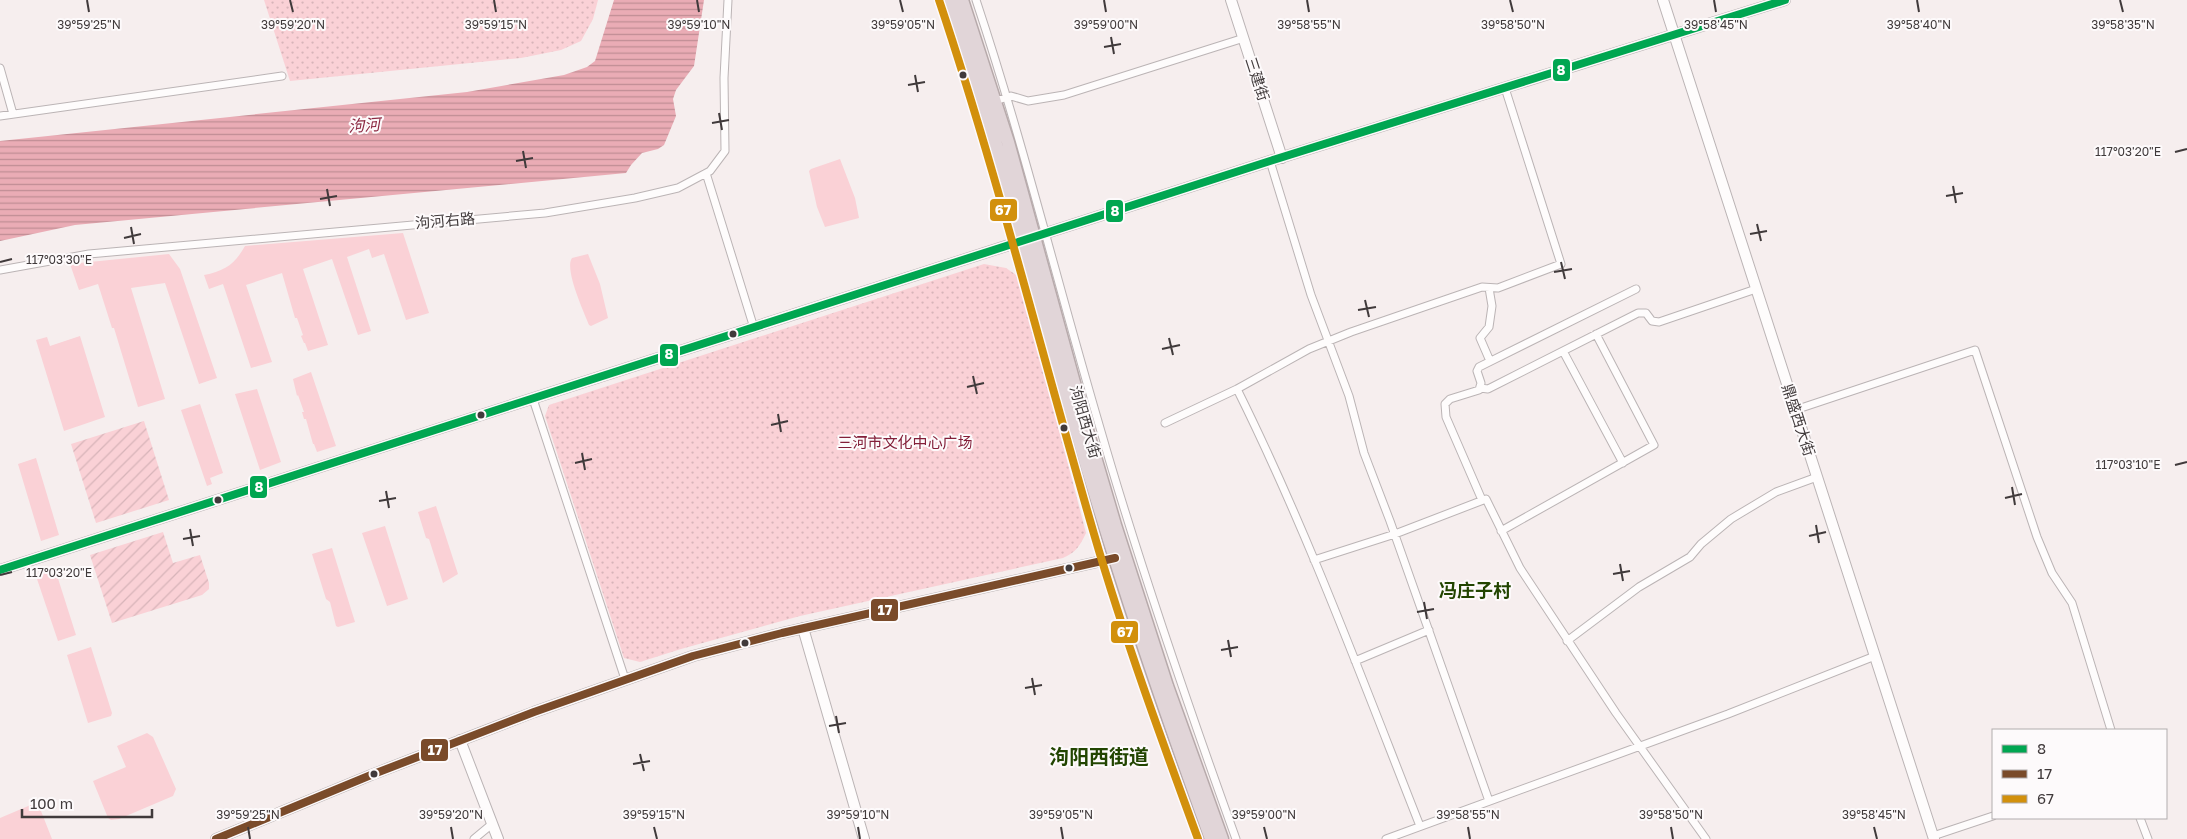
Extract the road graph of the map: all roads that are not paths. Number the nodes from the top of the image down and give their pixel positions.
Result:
1 (728, 0) edge
2 (939, 0) edge
3 (952, 0) edge
4 (962, 0) edge
5 (976, 0) edge
6 (1231, 0) edge
7 (1663, 0) edge
8 (1785, 0) edge
9 (1674, 35) junction
10 (1244, 38) junction
11 (0, 68) edge
12 (282, 76) dead end
13 (1504, 88) junction
14 (1001, 99) junction
15 (13, 114) junction
16 (0, 116) edge
17 (1282, 158) junction
18 (1270, 161) junction
19 (706, 173) junction
20 (1030, 239) junction
21 (0, 270) edge
22 (1488, 288) junction
23 (1636, 289) dead end
24 (1756, 289) junction
25 (754, 328) junction
26 (1596, 334) junction
27 (1328, 341) junction
28 (1563, 350) junction
29 (1490, 361) junction
30 (1480, 388) junction
31 (1237, 389) junction
32 (532, 399) junction
33 (1795, 410) junction
34 (1165, 423) dead end
35 (1623, 463) junction
36 (1816, 478) junction
37 (1482, 500) junction
38 (1502, 531) junction
39 (1395, 534) junction
40 (1109, 560) junction
41 (1314, 560) junction
42 (0, 570) edge
43 (803, 628) junction
44 (1429, 630) junction
45 (1567, 641) junction
46 (1875, 656) junction
47 (1354, 661) junction
48 (625, 679) junction
49 (2111, 729) edge
50 (460, 740) junction
51 (1640, 746) junction
52 (1489, 801) junction
53 (1992, 816) edge
54 (2140, 819) edge
55 (492, 824) junction
56 (1420, 826) junction
57 (1934, 837) edge
58 (216, 839) edge
59 (474, 839) edge
60 (498, 839) edge
61 (864, 839) edge
62 (1198, 839) edge
63 (1211, 839) edge
64 (1222, 839) edge
65 (1236, 839) edge
66 (1386, 839) edge
67 (1706, 839) edge
68 (2148, 839) edge

1 - 19 street, 泃河右路
2 - 20 street
3 - 20 highway, 泃阳西大街
4 - 14 highway, 泃阳西大街
5 - 14 street
6 - 10 street, 三建街
7 - 9 street, 鼎盛西大街
8 - 9 street
9 - 13 street
9 - 24 street, 鼎盛西大街
10 - 14 street
10 - 17 street, 三建街
11 - 15 street
12 - 15 street
13 - 17 street
13 - 22 street
14 - 20 highway, 泃阳西大街
15 - 16 street
17 - 18 street
18 - 20 street
18 - 27 street
19 - 21 street, 泃河右路
19 - 25 street
20 - 25 street
20 - 40 highway, 泃阳西大街
20 - 64 highway, 泃阳西大街
20 - 65 street
22 - 27 street
22 - 29 street
23 - 29 street
24 - 26 street
24 - 33 street, 鼎盛西大街
25 - 32 street
26 - 28 street
26 - 35 street
27 - 31 street
27 - 39 street
28 - 30 street
28 - 35 street
29 - 30 street
30 - 37 street
31 - 34 street
31 - 41 street
32 - 42 street
32 - 48 street
33 - 36 street, 鼎盛西大街
33 - 49 street
35 - 38 street
36 - 45 street
36 - 46 street, 鼎盛西大街
37 - 38 street
37 - 39 street
38 - 45 street
39 - 41 street
39 - 44 street
40 - 43 street
40 - 62 street
40 - 63 highway, 泃阳西大街
41 - 47 street
43 - 48 street
43 - 61 street
44 - 47 street
44 - 52 street
45 - 51 street
46 - 51 street
46 - 57 street, 鼎盛西大街
47 - 56 street
48 - 50 street
50 - 55 street
50 - 58 street
51 - 52 street
51 - 67 street
52 - 56 street
53 - 57 street
54 - 68 street
55 - 59 street
55 - 60 street
56 - 66 street

